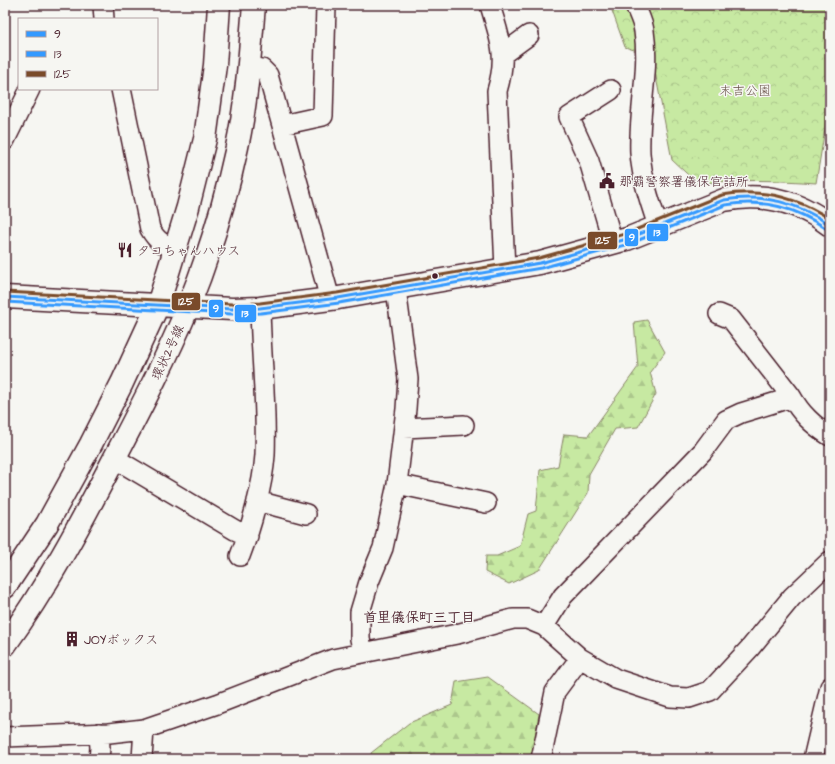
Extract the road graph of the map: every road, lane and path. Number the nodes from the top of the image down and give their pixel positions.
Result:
1 (103, 5) edge
2 (219, 5) edge
3 (254, 5) edge
4 (326, 5) edge
5 (490, 5) edge
6 (635, 5) edge
7 (104, 18) edge
8 (529, 35) dead end
9 (503, 54) junction
10 (249, 68) junction
11 (30, 90) edge
12 (121, 90) edge
13 (611, 90) dead end
14 (282, 125) junction
15 (5, 140) edge
16 (830, 225) edge
17 (658, 226) junction
18 (613, 243) junction
19 (176, 249) junction
20 (505, 269) junction
21 (396, 289) junction
22 (5, 297) edge
23 (330, 299) junction
24 (158, 305) junction
25 (188, 308) junction
26 (260, 308) junction
27 (720, 314) dead end
28 (791, 396) junction
29 (464, 425) dead end
30 (404, 428) junction
31 (830, 436) edge
32 (114, 458) junction
33 (397, 484) junction
34 (256, 501) junction
35 (486, 503) dead end
36 (306, 514) dead end
37 (248, 536) junction
38 (240, 556) dead end
39 (830, 561) edge
40 (5, 587) edge
41 (544, 626) junction
42 (5, 645) edge
43 (363, 653) junction
44 (580, 658) junction
45 (830, 687) edge
46 (144, 729) junction
47 (99, 733) junction
48 (5, 737) edge
49 (99, 759) edge
50 (142, 759) edge
51 (540, 759) edge
52 (813, 759) edge

1 - 7 street
2 - 19 main road, 環状2号線
3 - 10 main road, 環状2号線
4 - 14 street
5 - 9 street
6 - 17 street
8 - 9 street
9 - 20 street
10 - 14 street
10 - 25 main road, 環状2号線
11 - 15 street
12 - 19 street
13 - 18 street
14 - 23 street
16 - 17 main road
17 - 18 main road
18 - 20 main road
19 - 24 main road, 環状2号線
20 - 21 main road
21 - 23 main road
21 - 30 street
22 - 24 main road
23 - 26 main road
24 - 25 main road
24 - 40 main road, 環状2号線
25 - 26 main road
25 - 32 main road, 環状2号線
26 - 34 street
27 - 28 street
28 - 31 street
28 - 41 street
29 - 30 street
30 - 33 street
32 - 37 street
32 - 42 main road, 環状2号線
33 - 35 street
33 - 43 street
34 - 36 street
34 - 37 street
37 - 38 street
39 - 44 street
41 - 43 street
41 - 44 street
43 - 46 street
44 - 51 street
45 - 52 street
46 - 47 street
46 - 50 street
47 - 48 street
47 - 49 street

